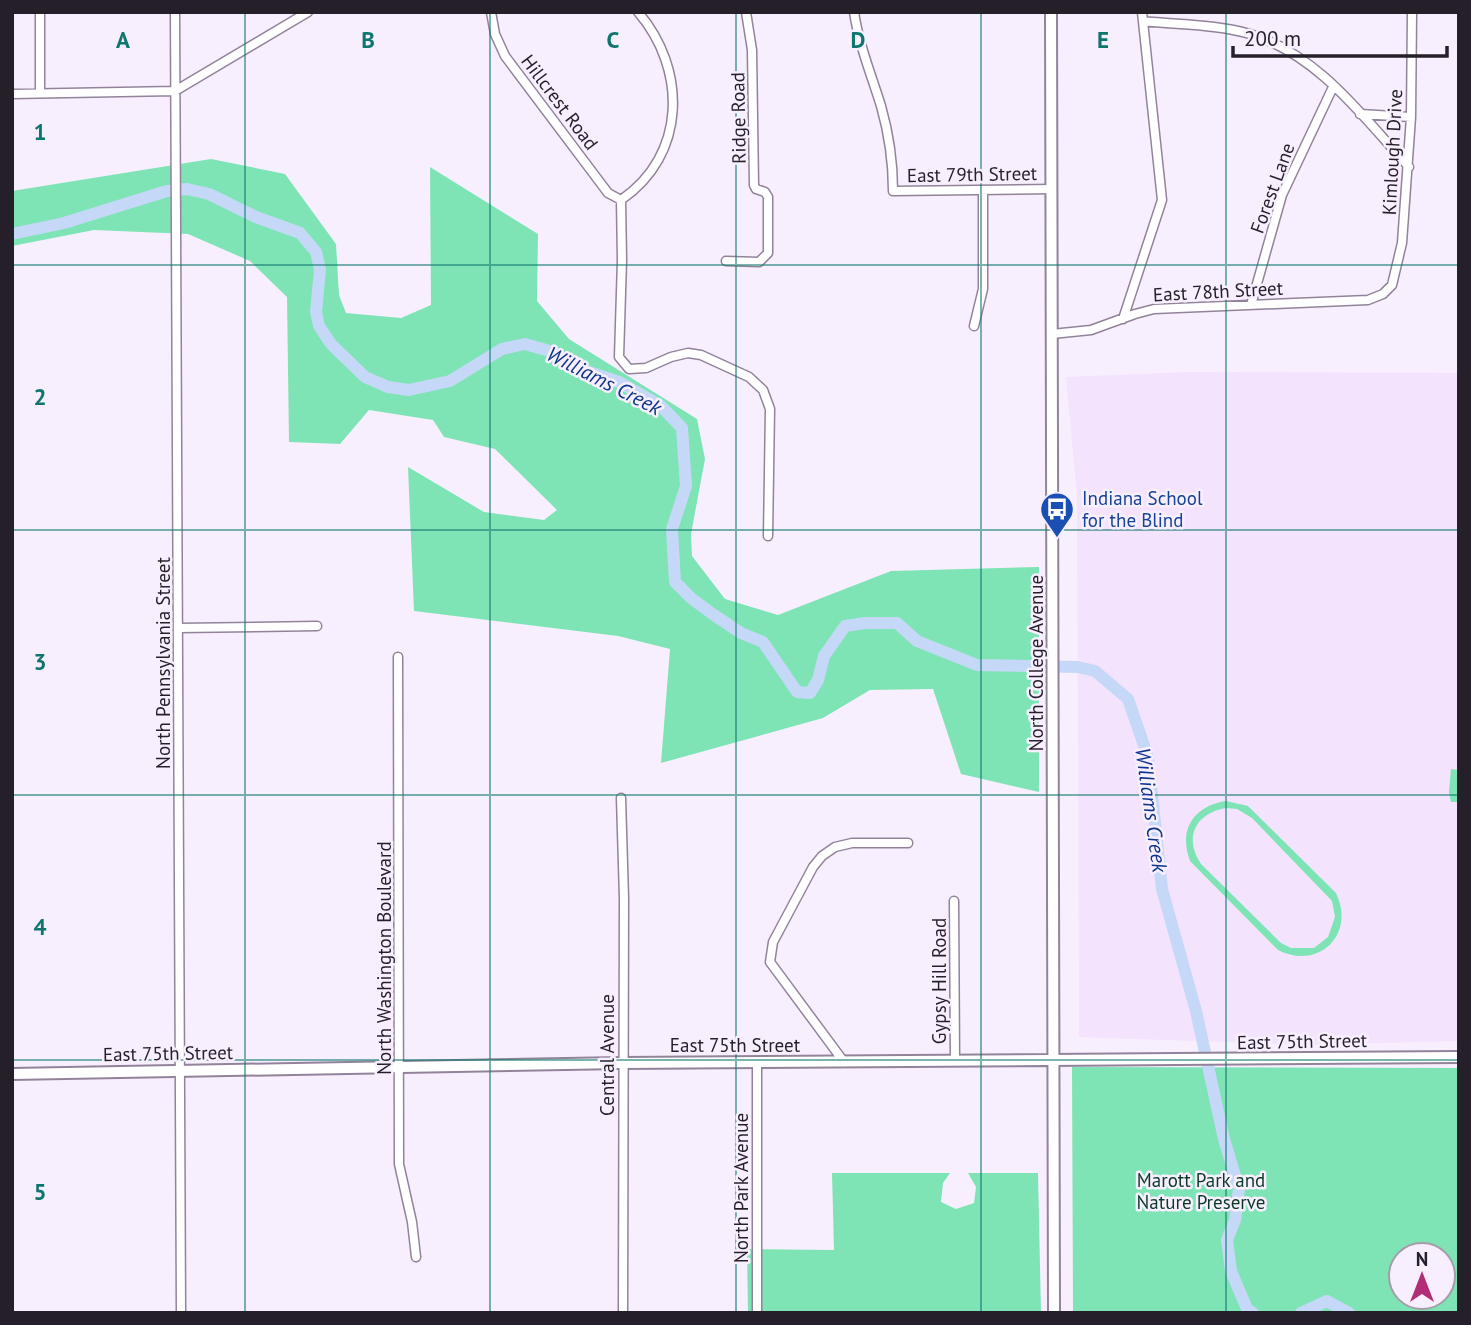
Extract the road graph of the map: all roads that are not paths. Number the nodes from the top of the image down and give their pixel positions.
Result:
1 (40, 12) edge
2 (175, 12) edge
3 (308, 12) edge
4 (491, 12) edge
5 (638, 12) edge
6 (746, 12) edge
7 (854, 12) edge
8 (1051, 12) edge
9 (1412, 12) edge
10 (1142, 17) edge
11 (1333, 87) junction
12 (175, 91) junction
13 (40, 93) junction
14 (12, 94) edge
15 (1360, 114) junction
16 (1411, 117) junction
17 (1409, 167) junction
18 (1052, 189) junction
19 (983, 190) junction
20 (621, 200) junction
21 (726, 261) dead end
22 (1387, 290) joint
23 (1251, 305) junction
24 (1123, 319) junction
25 (974, 326) dead end
26 (1052, 334) junction
27 (768, 536) dead end
28 (317, 626) dead end
29 (178, 628) junction
30 (398, 657) dead end
31 (621, 798) dead end
32 (908, 843) dead end
33 (954, 901) dead end
34 (1459, 1057) edge
35 (1054, 1059) junction
36 (955, 1061) junction
37 (844, 1062) junction
38 (622, 1063) junction
39 (757, 1063) junction
40 (400, 1067) junction
41 (181, 1070) junction
42 (12, 1074) edge
43 (416, 1257) dead end
44 (181, 1313) edge
45 (623, 1313) edge
46 (757, 1313) edge
47 (1054, 1313) edge

1 - 13 street
2 - 12 street, North Pennsylvania Street
3 - 12 street
4 - 20 street, Hillcrest Road
5 - 20 street
6 - 21 street, Ridge Road
7 - 19 street, East 79th Street
8 - 18 street, North College Avenue
9 - 16 street, Kimlough Drive
10 - 11 street
10 - 24 street
11 - 15 street
11 - 23 street, Forest Lane
12 - 13 street
12 - 29 street, North Pennsylvania Street
13 - 14 street
15 - 16 street
15 - 17 street
16 - 17 street, Kimlough Drive
17 - 22 street, Kimlough Drive
18 - 19 street, East 79th Street
18 - 26 street, North College Avenue
19 - 25 street
20 - 27 street
22 - 23 street, East 78th Street
23 - 24 street, East 78th Street
24 - 26 street, East 78th Street
26 - 35 street, North College Avenue
28 - 29 street
29 - 41 street, North Pennsylvania Street
30 - 40 street, North Washington Boulevard
31 - 38 street, Central Avenue
32 - 37 street
33 - 36 street, Gypsy Hill Road
34 - 35 street, East 75th Street
35 - 36 street, East 75th Street
35 - 47 street, North College Avenue
36 - 37 street, East 75th Street
37 - 39 street, East 75th Street
38 - 39 street, East 75th Street
38 - 40 street, East 75th Street
38 - 45 street, Central Avenue
39 - 46 street, North Park Avenue
40 - 41 street, East 75th Street
40 - 43 street, North Washington Boulevard
41 - 42 street, East 75th Street
41 - 44 street, North Pennsylvania Street

